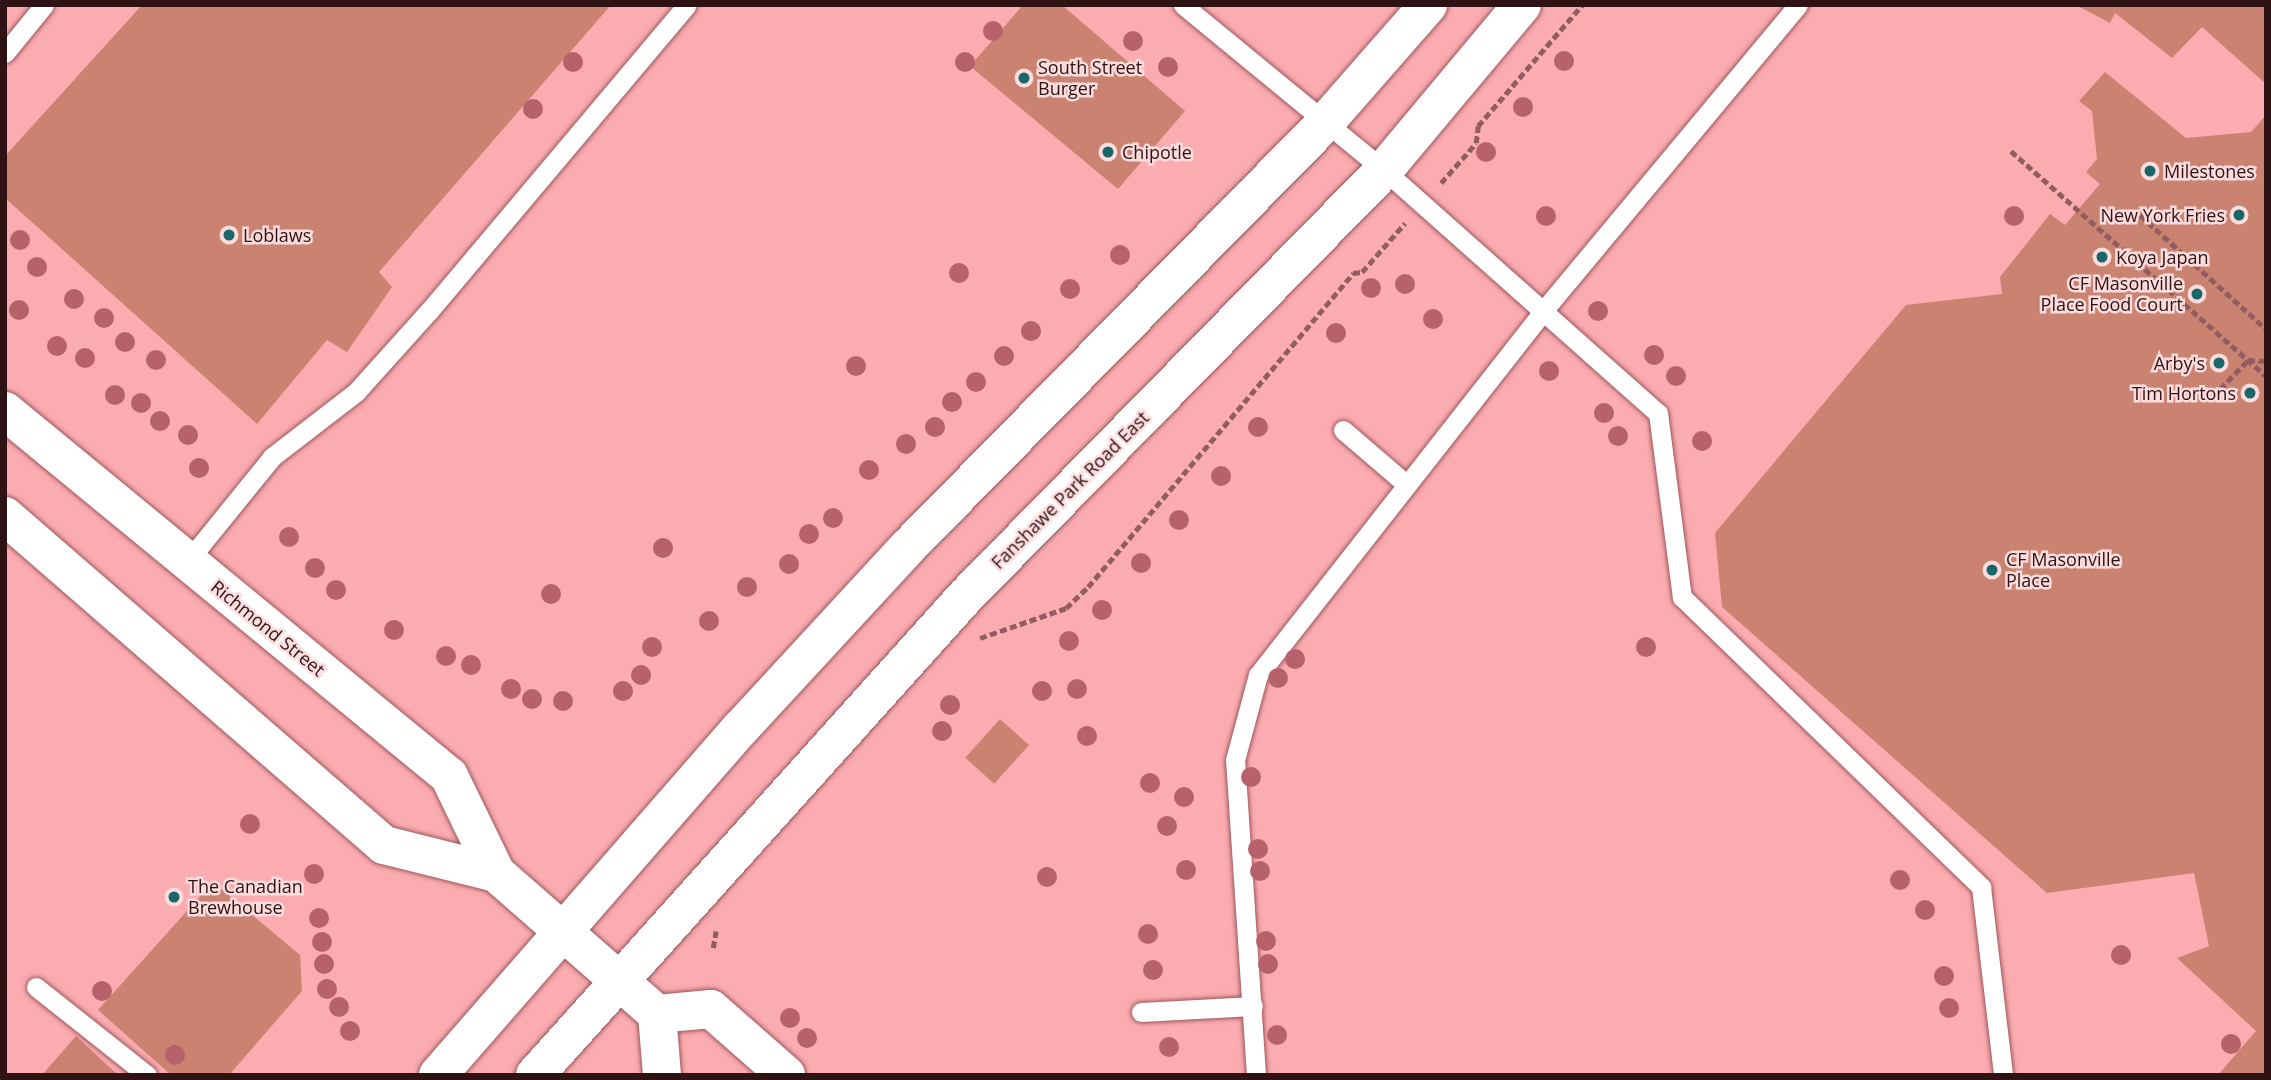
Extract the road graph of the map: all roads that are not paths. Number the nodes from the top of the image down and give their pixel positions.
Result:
1 (44, 5) edge
2 (687, 5) edge
3 (1183, 5) edge
4 (1428, 5) edge
5 (1522, 5) edge
6 (1798, 5) edge
7 (5, 53) edge
8 (1324, 124) junction
9 (1384, 170) junction
10 (1543, 311) junction
11 (5, 411) edge
12 (1343, 430) dead end
13 (1406, 484) junction
14 (5, 516) edge
15 (187, 562) junction
16 (496, 873) junction
17 (563, 930) junction
18 (621, 979) junction
19 (36, 987) dead end
20 (1253, 1006) junction
21 (1141, 1012) dead end
22 (657, 1014) junction
23 (1259, 1071) edge
24 (147, 1075) edge
25 (438, 1075) edge
26 (535, 1075) edge
27 (662, 1075) edge
28 (786, 1075) edge
29 (2003, 1075) edge

1 - 7 lane
2 - 15 lane
3 - 8 lane
4 - 8 main road
5 - 9 main road, Fanshawe Park Road East
6 - 10 lane
8 - 9 lane
8 - 17 main road
9 - 10 lane
9 - 18 main road, Fanshawe Park Road East
10 - 13 lane
10 - 29 lane
11 - 15 main road, Richmond Street
12 - 13 lane
13 - 20 lane
14 - 16 main road, Richmond Street
15 - 16 main road, Richmond Street
16 - 17 main road, Richmond Street
17 - 18 main road, Richmond Street
17 - 25 main road
18 - 22 main road, Richmond Street
18 - 26 main road, Fanshawe Park Road East
19 - 24 lane
20 - 21 lane
20 - 23 lane
22 - 27 main road
22 - 28 main road

